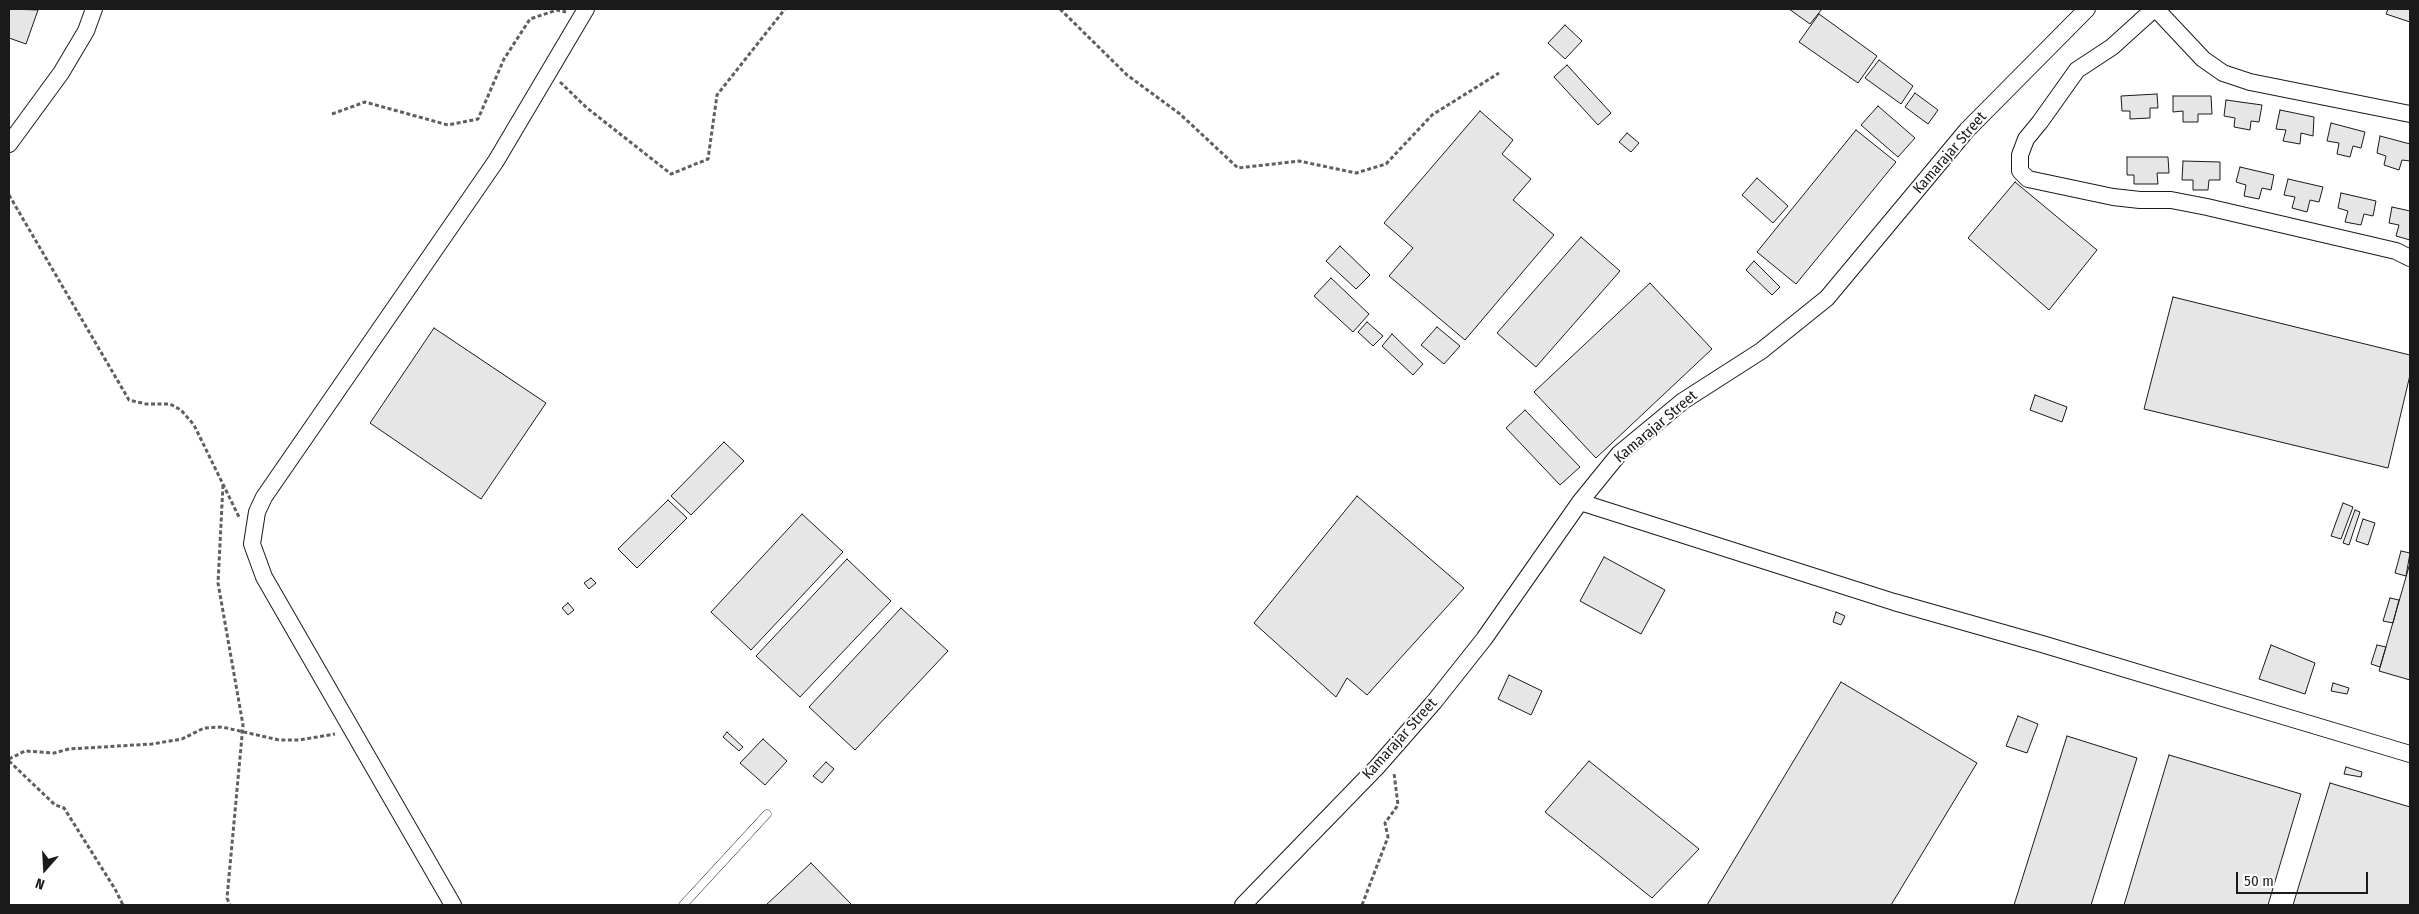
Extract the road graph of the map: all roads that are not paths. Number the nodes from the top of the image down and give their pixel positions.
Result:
1 (94, 9) edge
2 (2087, 9) edge
3 (2155, 9) edge
4 (584, 13) edge
5 (2410, 114) edge
6 (9, 144) edge
7 (2410, 258) edge
8 (1580, 502) junction
9 (2410, 754) edge
10 (767, 814) dead end
11 (453, 905) edge
12 (683, 905) edge
13 (1243, 905) edge

1 - 6 street
2 - 8 street, Kamarajar Street
3 - 5 street
3 - 7 street
4 - 11 street
8 - 9 street
8 - 13 street, Kamarajar Street
10 - 12 lane

